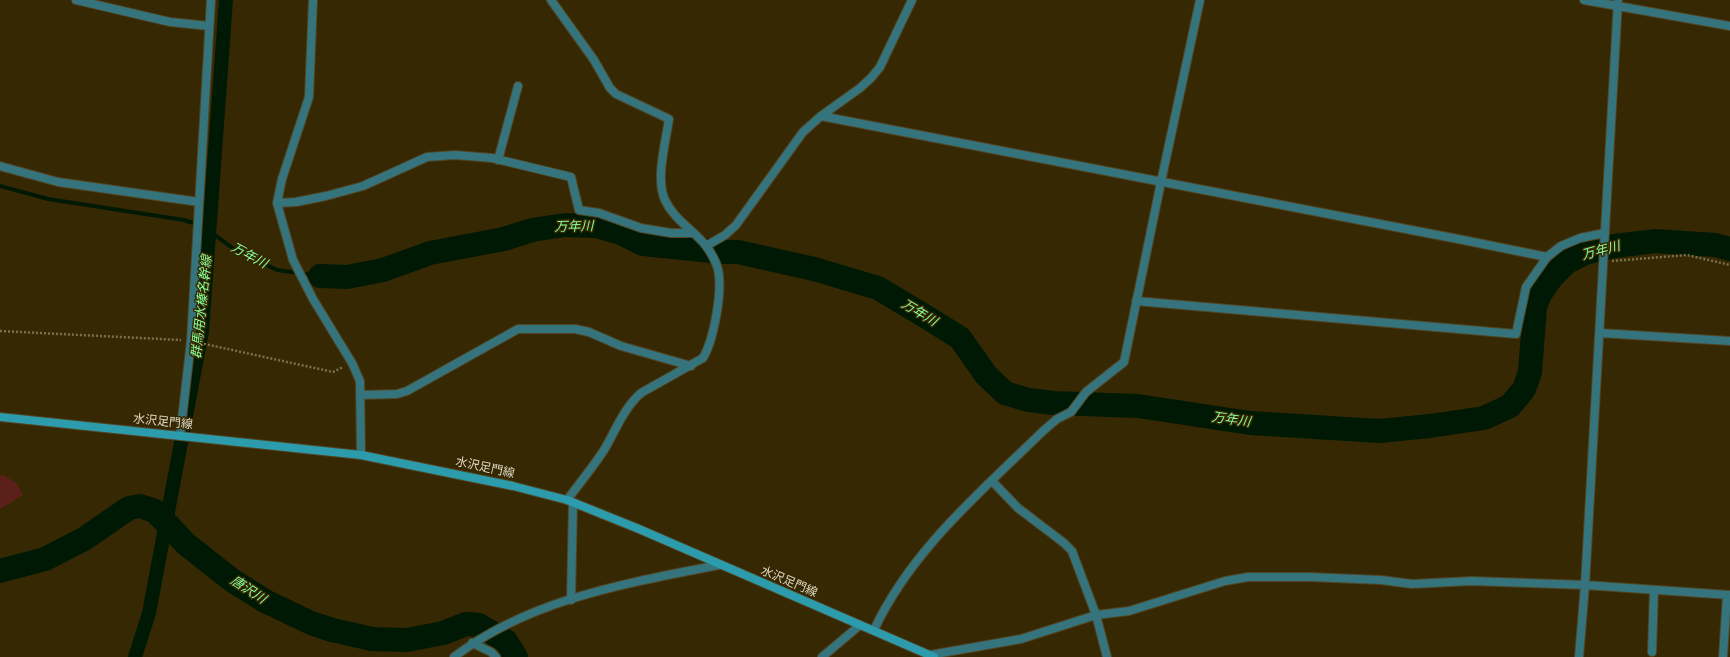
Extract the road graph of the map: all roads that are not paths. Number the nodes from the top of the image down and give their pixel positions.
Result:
1 (76, 0) edge
2 (211, 0) edge
3 (314, 0) edge
4 (551, 0) edge
5 (912, 0) edge
6 (1200, 0) edge
7 (1584, 0) edge
8 (1618, 3) edge
9 (209, 26) junction
10 (1730, 26) edge
11 (518, 86) dead end
12 (822, 116) junction
13 (498, 160) junction
14 (0, 166) edge
15 (1160, 182) junction
16 (199, 202) junction
17 (277, 202) junction
18 (692, 233) junction
19 (1605, 233) junction
20 (706, 246) junction
21 (1547, 257) junction
22 (1136, 301) junction
23 (1600, 333) junction
24 (1730, 341) edge
25 (691, 366) junction
26 (361, 395) junction
27 (0, 417) edge
28 (180, 436) junction
29 (361, 455) junction
30 (992, 481) junction
31 (570, 501) junction
32 (719, 565) junction
33 (1585, 585) junction
34 (1654, 590) junction
35 (1728, 595) edge
36 (571, 600) junction
37 (1096, 615) junction
38 (860, 625) junction
39 (874, 630) junction
40 (474, 642) junction
41 (1652, 652) dead end
42 (932, 656) edge
43 (454, 657) edge
44 (496, 657) edge
45 (822, 657) edge
46 (1106, 657) edge
47 (1579, 657) edge
48 (1723, 657) edge

1 - 9 street
2 - 9 street
3 - 17 street
4 - 18 street
5 - 12 street
6 - 15 street
7 - 8 street
8 - 10 street
8 - 19 street
9 - 16 street
11 - 13 street
12 - 15 street
12 - 20 street
13 - 17 street
13 - 18 street
14 - 16 street
15 - 21 street
15 - 22 street
16 - 28 street
17 - 26 street
18 - 20 street
19 - 21 street
19 - 23 street
20 - 25 street
21 - 22 street
22 - 30 street
23 - 24 street
23 - 33 street
25 - 26 street
25 - 31 street
26 - 29 street
27 - 28 main road, 水沢足門線
28 - 29 main road, 水沢足門線
29 - 31 main road, 水沢足門線
30 - 37 street
30 - 39 street
31 - 32 main road, 水沢足門線
31 - 36 street
32 - 36 street
32 - 38 main road, 水沢足門線
33 - 34 street
33 - 37 street
33 - 47 street
34 - 35 street
34 - 41 street
35 - 48 street
36 - 40 street
37 - 42 street
37 - 46 street
38 - 39 main road, 水沢足門線
38 - 45 street
39 - 42 main road, 水沢足門線
40 - 43 street
40 - 44 street

